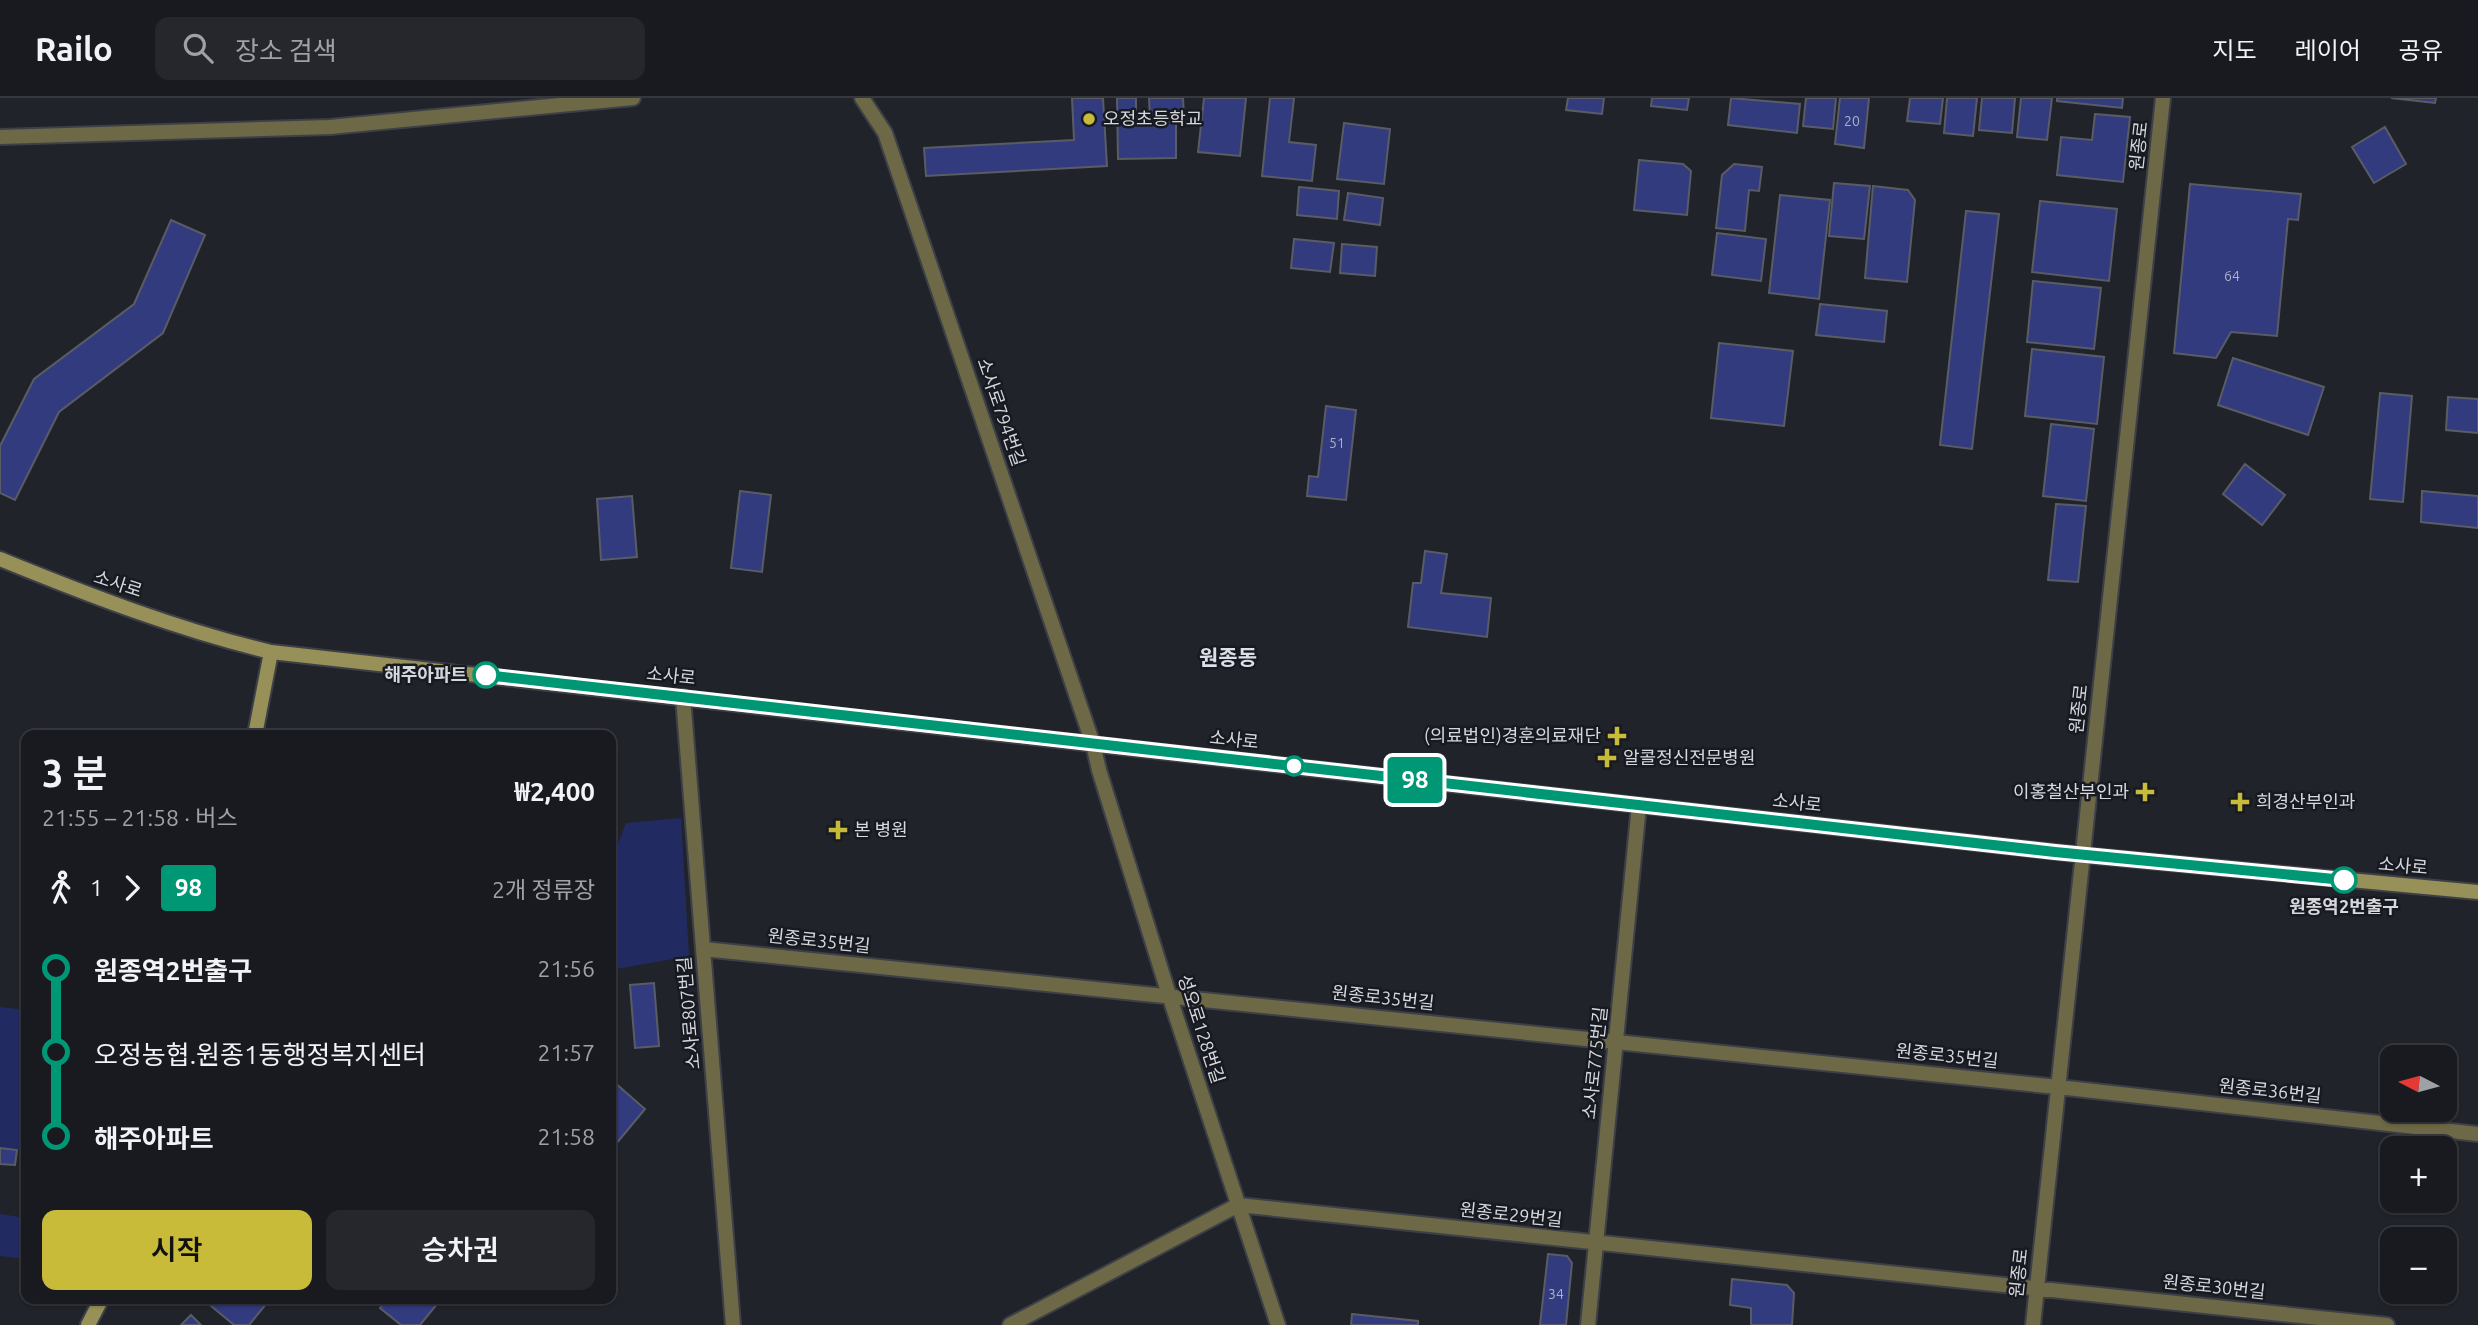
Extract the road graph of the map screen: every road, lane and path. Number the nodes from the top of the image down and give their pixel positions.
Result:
1 (632, 98) edge
2 (862, 98) edge
3 (2163, 98) edge
4 (0, 137) edge
5 (0, 559) edge
6 (271, 652) junction
7 (683, 697) junction
8 (256, 730) edge
9 (1093, 744) junction
10 (1639, 805) junction
11 (2083, 855) junction
12 (2478, 892) edge
13 (703, 949) junction
14 (1169, 995) junction
15 (1617, 1042) junction
16 (2058, 1087) junction
17 (2478, 1134) edge
18 (1238, 1205) junction
19 (1596, 1243) junction
20 (2037, 1288) junction
21 (99, 1304) edge
22 (88, 1325) edge
23 (733, 1325) edge
24 (1010, 1325) edge
25 (1278, 1325) edge
26 (1588, 1325) edge
27 (2033, 1325) edge
28 (2388, 1325) edge

1 - 4 street
2 - 9 street, 소사로794번길
3 - 11 street, 원종로
5 - 6 street, 소사로
6 - 7 street, 소사로
6 - 8 street
7 - 9 street, 소사로
7 - 13 street, 소사로807번길
9 - 10 street, 소사로
9 - 14 street, 성오로128번길
10 - 11 street, 소사로
10 - 15 street, 소사로775번길
11 - 12 street, 소사로
11 - 16 street, 원종로
13 - 14 street, 원종로35번길
13 - 23 street, 소사로807번길
14 - 15 street, 원종로35번길
14 - 18 street, 성오로128번길
15 - 16 street, 원종로35번길
15 - 19 street, 소사로775번길
16 - 17 street, 원종로36번길
16 - 20 street, 원종로
18 - 19 street, 원종로29번길
18 - 24 street
18 - 25 street, 성오로128번길
19 - 20 street, 원종로29번길
19 - 26 street, 소사로775번길
20 - 27 street, 원종로
20 - 28 street, 원종로30번길
21 - 22 street

